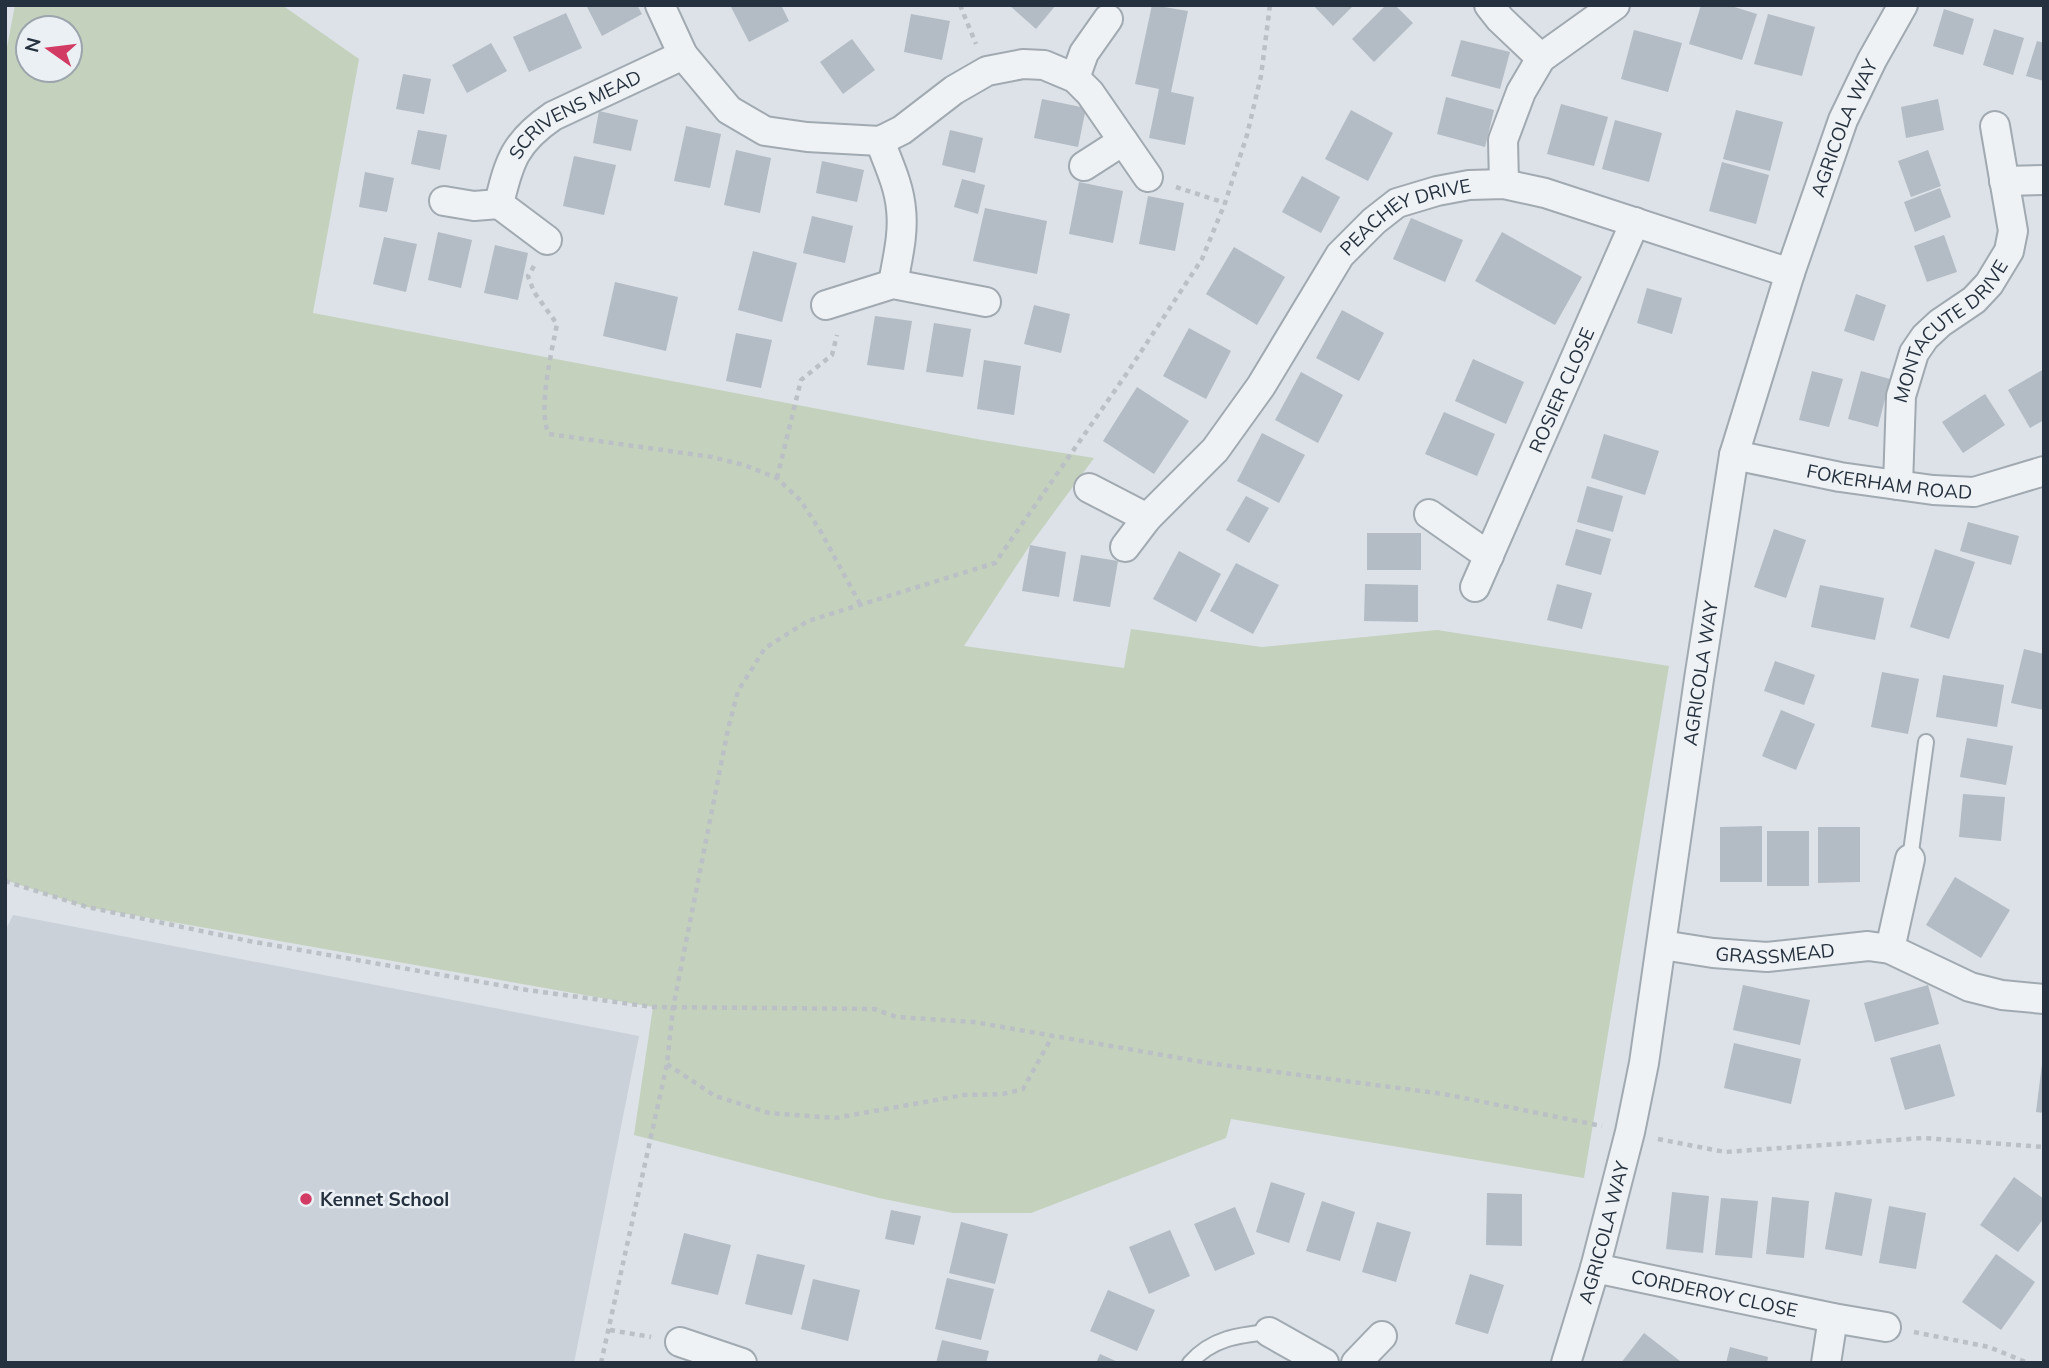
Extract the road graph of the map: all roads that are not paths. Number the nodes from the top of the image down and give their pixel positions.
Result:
1 (660, 5) edge
2 (1489, 5) edge
3 (1615, 5) edge
4 (1903, 5) edge
5 (1108, 19) dead end
6 (683, 55) junction
7 (1541, 58) junction
8 (1075, 78) junction
9 (1995, 126) dead end
10 (880, 141) junction
11 (1124, 141) junction
12 (1084, 166) dead end
13 (1148, 177) road end
14 (2044, 180) edge
15 (2004, 181) junction
16 (1504, 184) junction
17 (444, 201) dead end
18 (499, 204) junction
19 (1635, 222) junction
20 (547, 240) road end
21 (1790, 273) junction
22 (894, 284) junction
23 (837, 301) road end
24 (986, 302) dead end
25 (1734, 454) junction
26 (2044, 471) edge
27 (1898, 485) junction
28 (1089, 488) dead end
29 (1429, 514) dead end
30 (1147, 518) junction
31 (1125, 547) dead end
32 (1489, 556) junction
33 (1475, 587) dead end
34 (1926, 742) dead end
35 (1910, 859) joint
36 (1662, 945) junction
37 (1890, 948) junction
38 (2044, 999) edge
39 (1595, 1269) junction
40 (1833, 1318) junction
41 (1886, 1327) road end
42 (1269, 1332) joint
43 (1382, 1336) dead end
44 (680, 1342) road end
45 (742, 1363) edge
46 (1190, 1363) edge
47 (1324, 1363) edge
48 (1356, 1363) edge
49 (1566, 1363) edge
50 (1826, 1363) edge

1 - 6 street
2 - 7 street
3 - 7 street
4 - 21 street, AGRICOLA WAY
5 - 8 street
6 - 10 street
6 - 18 street, SCRIVENS MEAD
7 - 16 street
8 - 10 street
8 - 11 street
9 - 15 street, MONTACUTE DRIVE
10 - 22 street
11 - 12 street
11 - 13 street
14 - 15 street
15 - 27 street, MONTACUTE DRIVE
16 - 19 street, PEACHEY DRIVE
16 - 30 street, PEACHEY DRIVE
17 - 18 street
18 - 20 street
19 - 21 street, PEACHEY DRIVE
19 - 32 street, ROSIER CLOSE
21 - 25 street, AGRICOLA WAY
22 - 23 street
22 - 24 street
25 - 27 street, FOKERHAM ROAD
25 - 36 street, AGRICOLA WAY
26 - 27 street, FOKERHAM ROAD
28 - 30 street
29 - 32 street
30 - 31 street, PEACHEY DRIVE
32 - 33 street, ROSIER CLOSE
34 - 35 lane
35 - 37 street
36 - 37 street, GRASSMEAD
36 - 39 street, AGRICOLA WAY
37 - 38 street, GRASSMEAD
39 - 40 street, CORDEROY CLOSE
39 - 49 street, AGRICOLA WAY
40 - 41 street, CORDEROY CLOSE
40 - 50 street
42 - 46 lane
42 - 47 street
43 - 48 street
44 - 45 street

